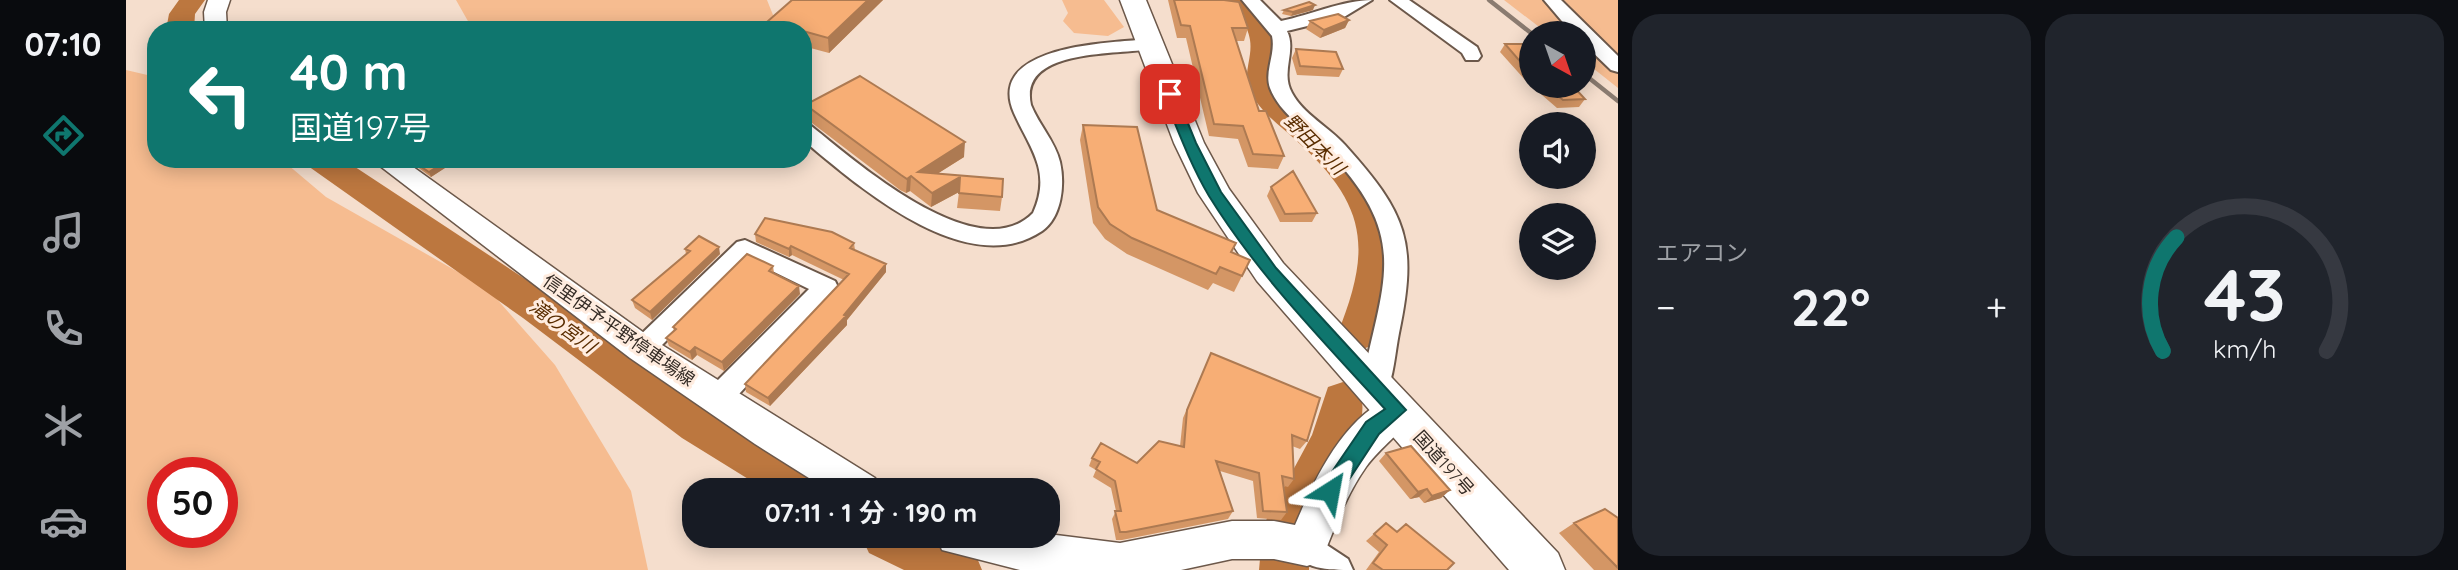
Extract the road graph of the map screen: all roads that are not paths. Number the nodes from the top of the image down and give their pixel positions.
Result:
1 (219, 0) edge
2 (1133, 0) edge
3 (1250, 0) edge
4 (1364, 0) edge
5 (1398, 0) edge
6 (1552, 0) edge
7 (216, 21) edge
8 (1276, 28) junction
9 (1150, 44) junction
10 (1472, 56) dead end
11 (1618, 66) edge
12 (812, 136) edge
13 (396, 168) edge
14 (642, 349) junction
15 (1386, 398) junction
16 (717, 399) junction
17 (842, 478) edge
18 (984, 548) edge
19 (1009, 559) edge
20 (1322, 559) edge
21 (1541, 570) edge

1 - 7 main road
2 - 9 highway, 国道197号
3 - 8 street
4 - 8 street
5 - 10 street
6 - 11 street
8 - 15 street
9 - 12 street
9 - 15 highway, 国道197号
13 - 14 main road, 信里伊予平野停車場線
14 - 16 main road, 信里伊予平野停車場線
14 - 16 street
15 - 20 main road
15 - 21 highway, 国道197号
16 - 17 main road, 信里伊予平野停車場線
18 - 19 main road
19 - 20 main road

